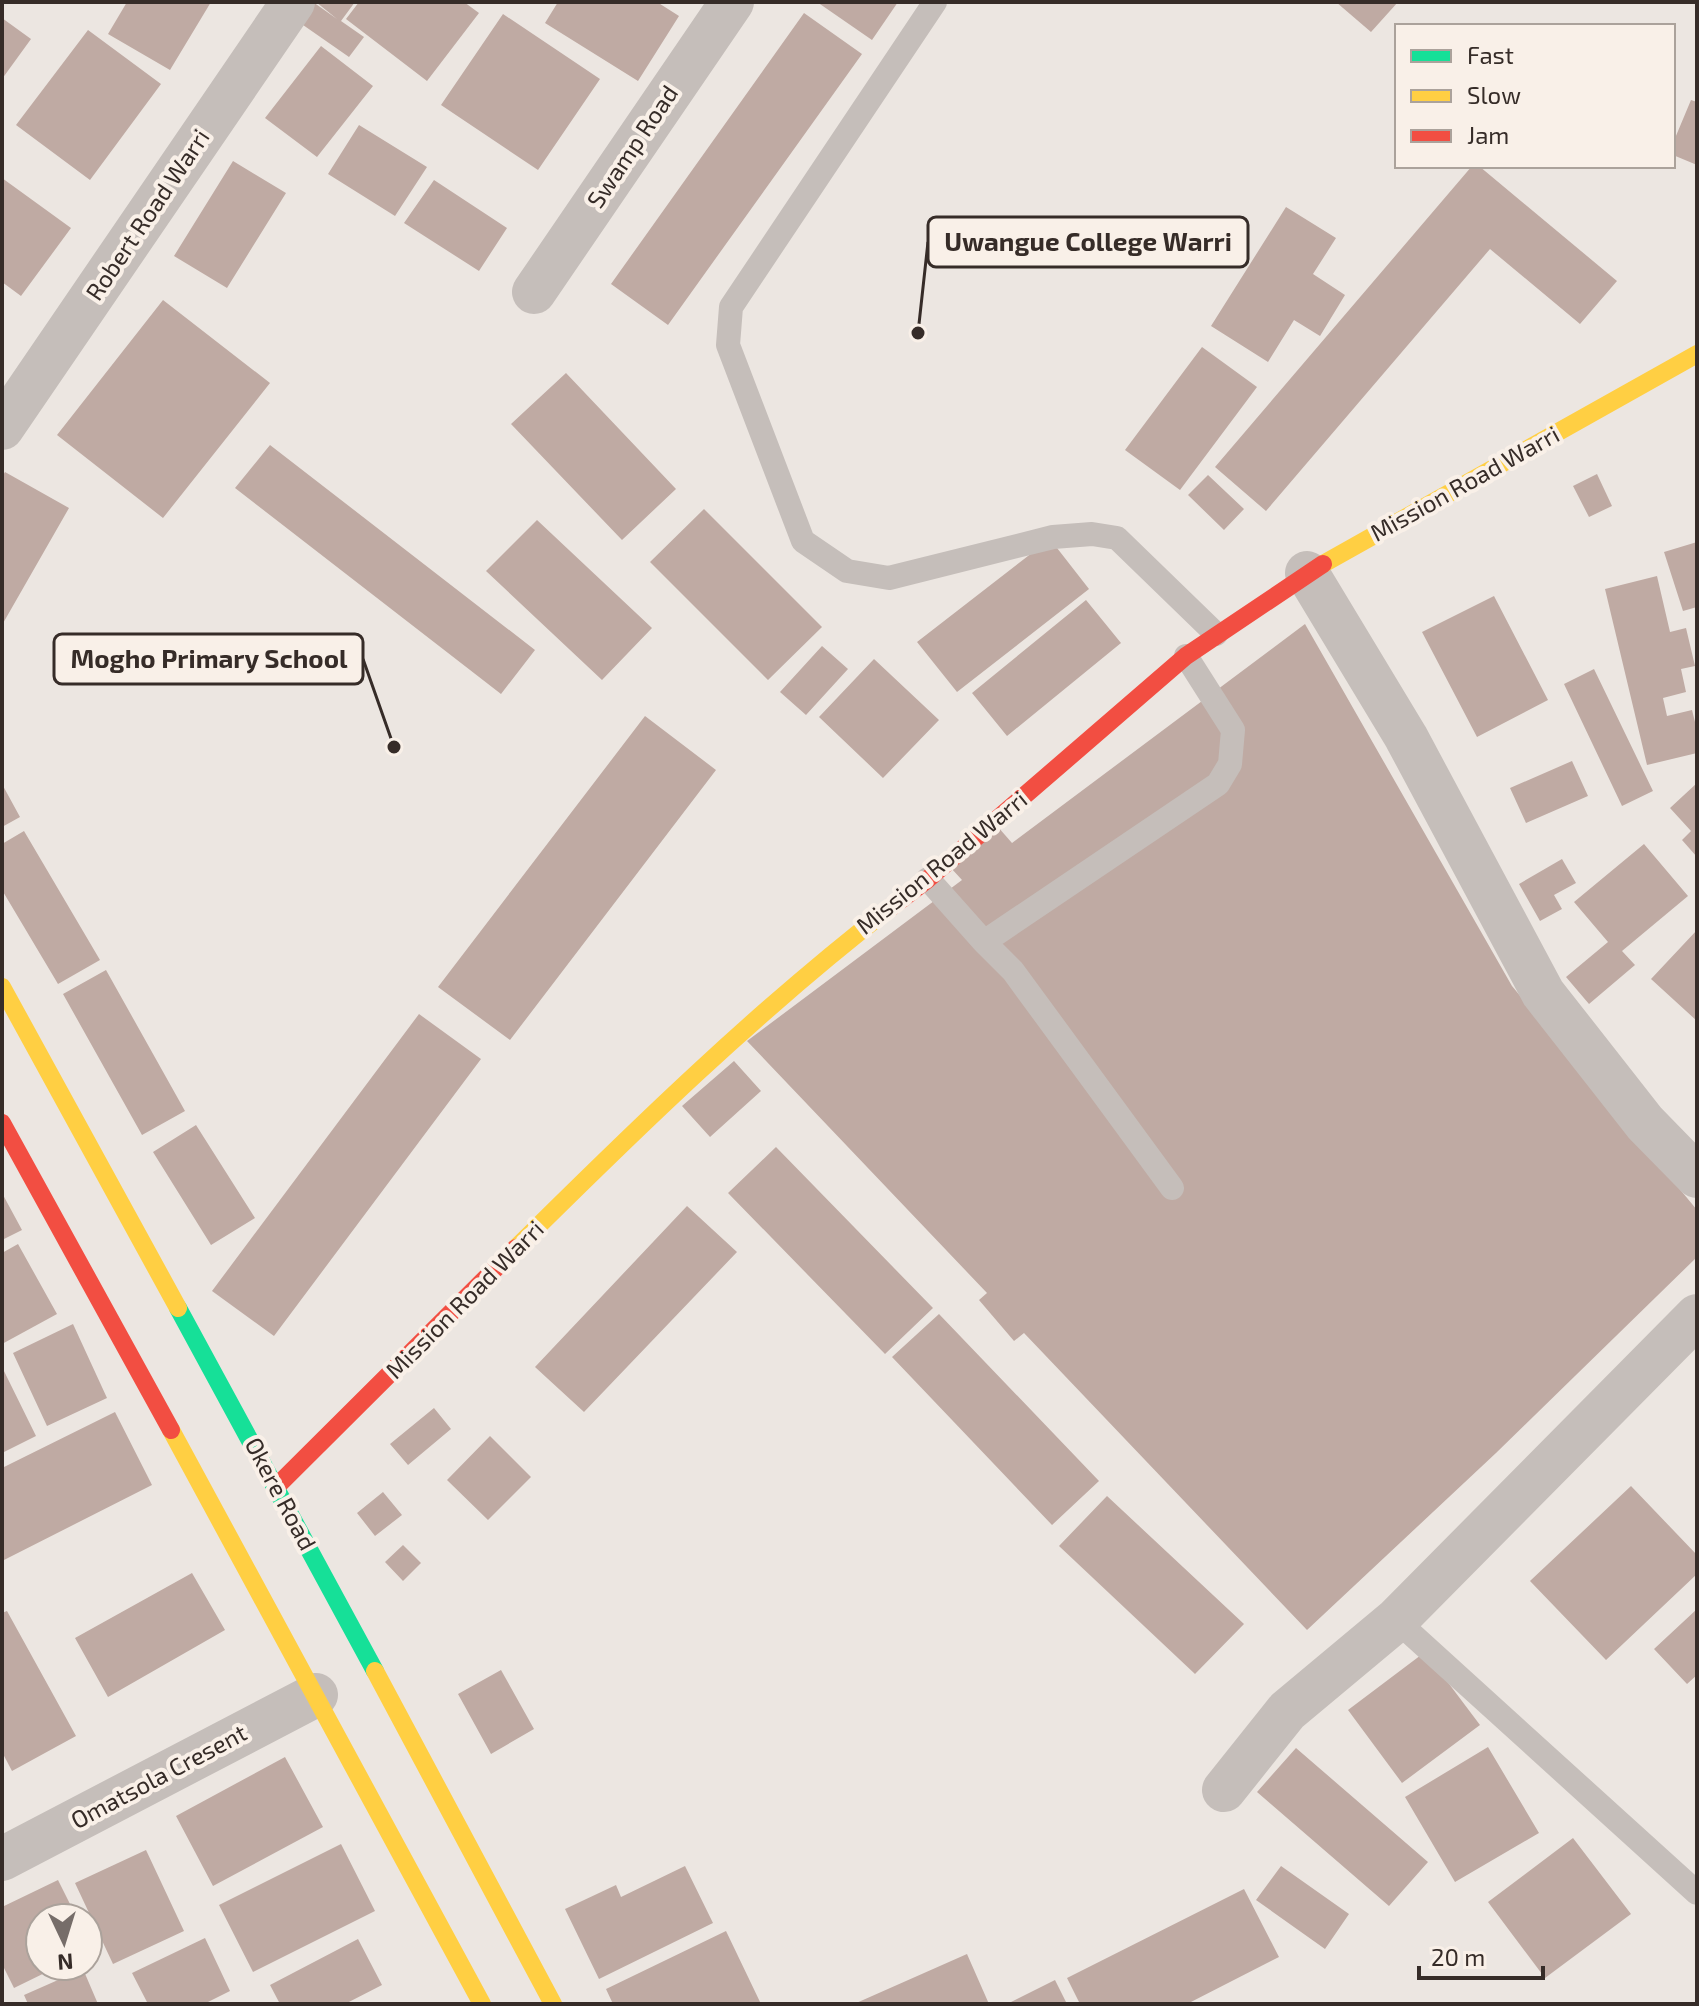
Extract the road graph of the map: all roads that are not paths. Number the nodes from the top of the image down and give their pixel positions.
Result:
1 (293, 2) edge
2 (732, 2) edge
3 (935, 2) edge
4 (534, 292) dead end
5 (1697, 354) edge
6 (2, 428) edge
7 (1307, 573) junction
8 (1216, 634) junction
9 (1186, 656) junction
10 (928, 879) junction
11 (984, 942) junction
12 (2, 987) edge
13 (2, 1123) edge
14 (1697, 1176) edge
15 (1172, 1188) dead end
16 (1697, 1316) edge
17 (276, 1487) junction
18 (1396, 1620) junction
19 (316, 1695) junction
20 (1224, 1790) dead end
21 (2, 1859) edge
22 (1697, 1893) edge
23 (482, 2004) edge
24 (553, 2004) edge

1 - 6 street, Robert Road Warri
2 - 4 street, Swamp Road
3 - 8 lane
5 - 7 main road, Mission Road Warri
7 - 8 main road, Mission Road Warri
7 - 14 street
8 - 9 main road, Mission Road Warri
9 - 10 main road, Mission Road Warri
9 - 11 lane
10 - 11 lane
10 - 17 main road, Mission Road Warri
11 - 15 lane
12 - 17 main road, Okere Road
13 - 19 main road
16 - 18 street
17 - 24 main road, Okere Road
18 - 20 street
18 - 22 lane
19 - 21 street, Omatsola Cresent
19 - 23 main road

